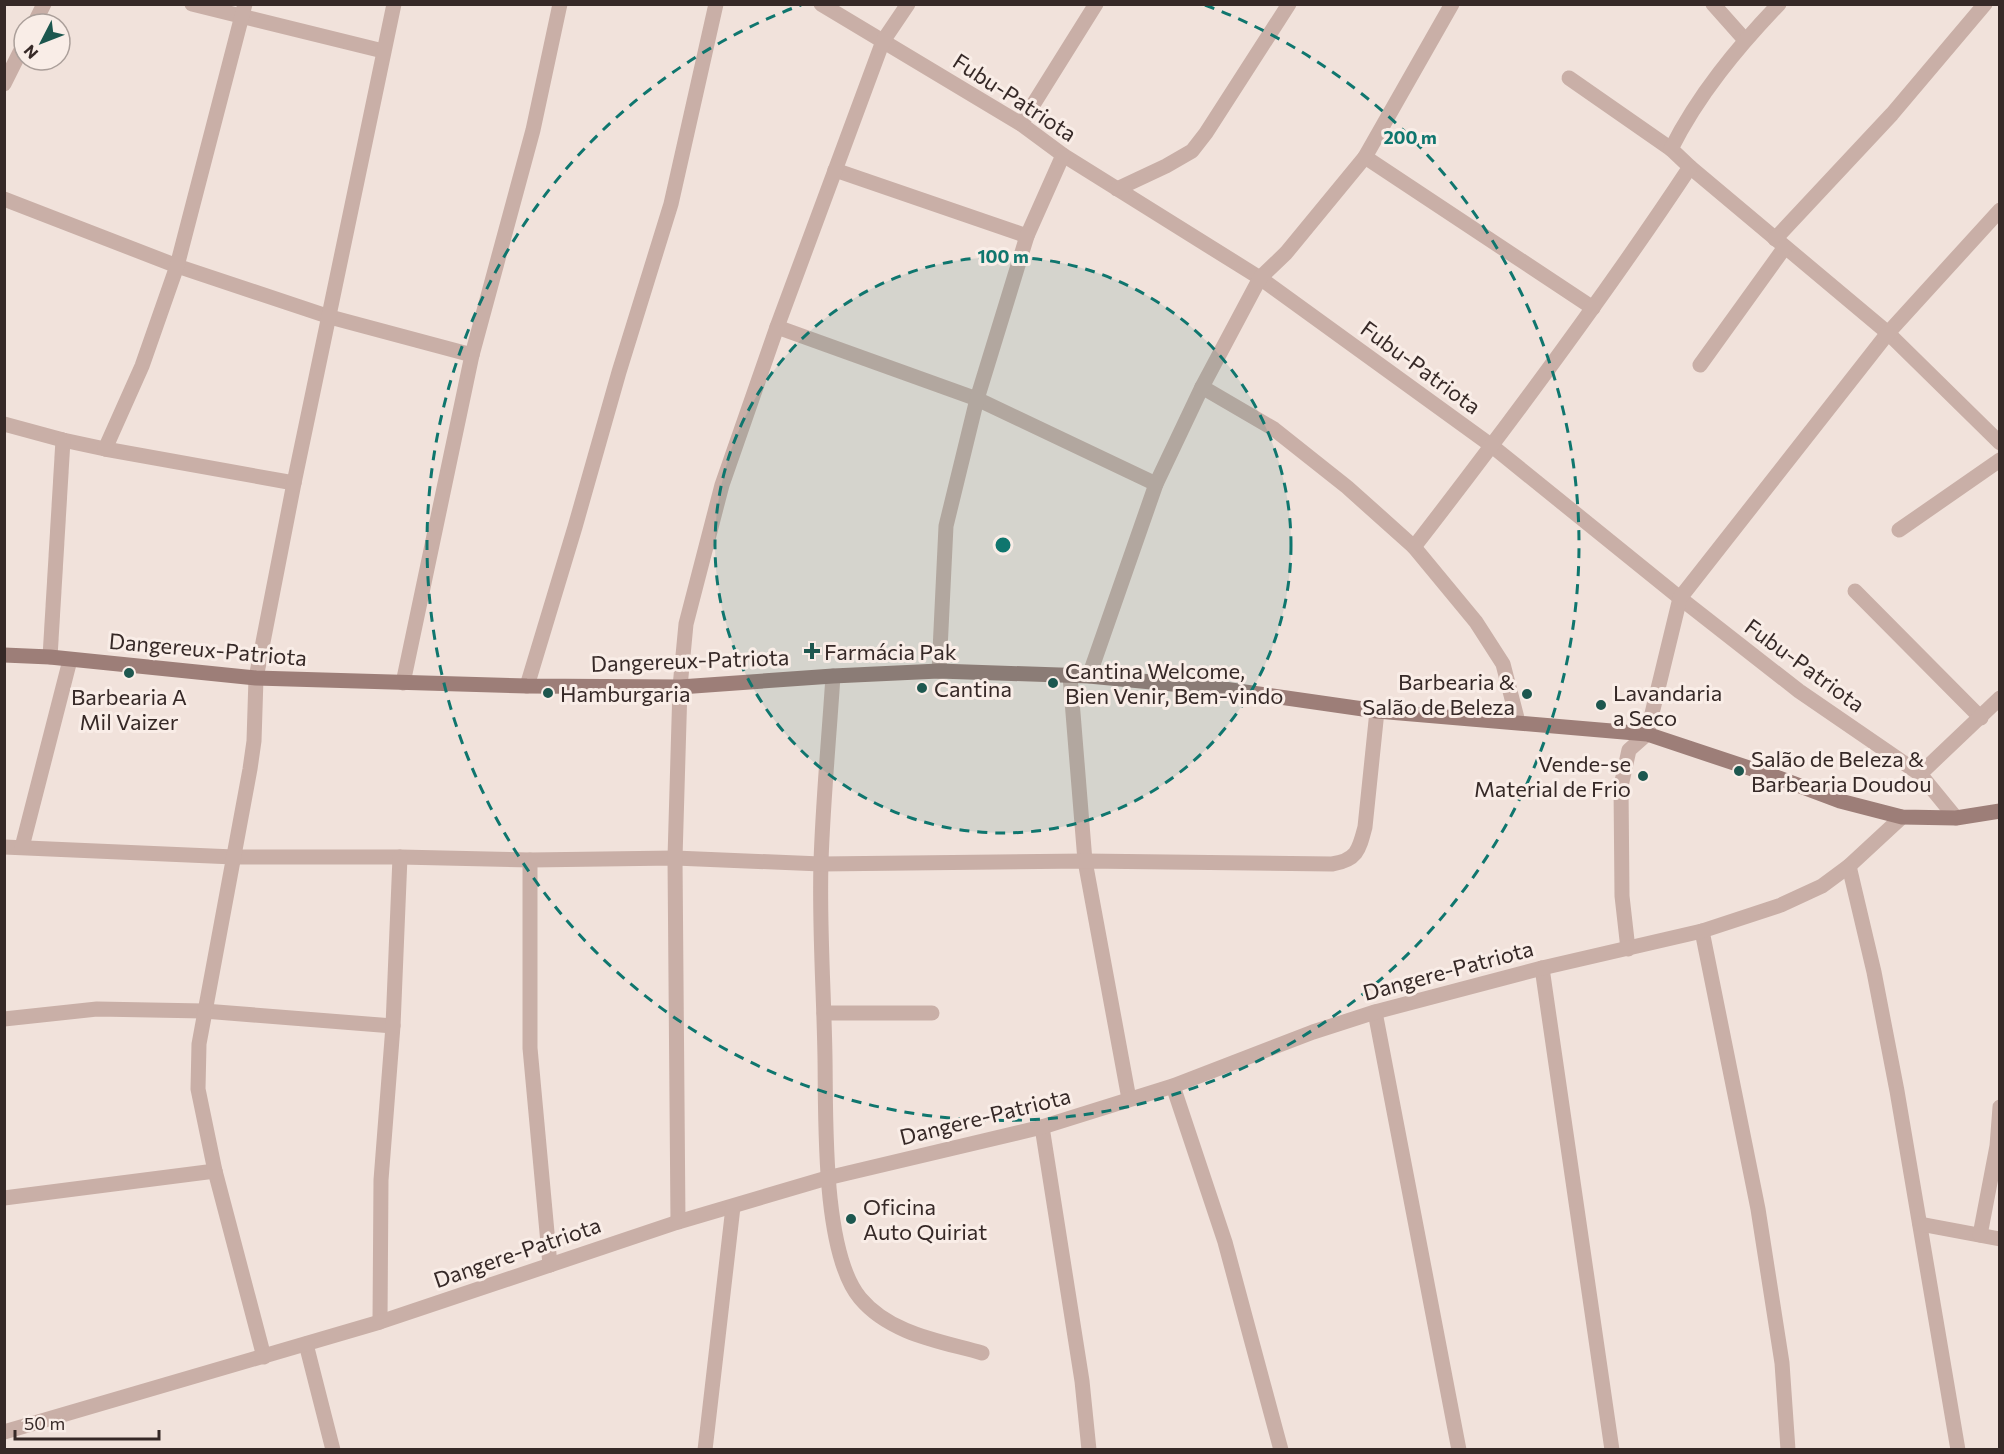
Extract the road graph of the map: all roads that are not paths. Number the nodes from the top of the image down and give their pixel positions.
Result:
1 (192, 4) edge
2 (394, 4) edge
3 (560, 4) edge
4 (716, 4) edge
5 (821, 4) edge
6 (908, 4) edge
7 (1096, 4) edge
8 (1289, 4) edge
9 (1452, 4) edge
10 (1713, 4) edge
11 (1779, 4) edge
12 (1985, 4) edge
13 (244, 11) edge
14 (1745, 40) junction
15 (883, 41) junction
16 (383, 51) junction
17 (12, 68) edge
18 (1569, 78) dead end
19 (4, 84) edge
20 (1021, 124) junction
21 (1671, 149) junction
22 (1063, 155) junction
23 (1365, 157) junction
24 (1690, 167) junction
25 (835, 170) junction
26 (1117, 189) junction
27 (4, 199) edge
28 (2000, 210) edge
29 (1027, 236) junction
30 (1780, 243) junction
31 (177, 266) junction
32 (1260, 278) junction
33 (1593, 308) junction
34 (330, 317) junction
35 (777, 327) junction
36 (1888, 333) junction
37 (471, 355) junction
38 (1700, 365) dead end
39 (1202, 387) junction
40 (977, 399) junction
41 (4, 424) edge
42 (63, 440) junction
43 (2000, 443) edge
44 (1492, 446) junction
45 (105, 449) junction
46 (2000, 460) edge
47 (294, 483) junction
48 (1156, 484) junction
49 (1899, 530) dead end
50 (1414, 547) junction
51 (1855, 591) dead end
52 (1680, 598) junction
53 (4, 656) edge
54 (50, 657) junction
55 (70, 660) junction
56 (939, 671) junction
57 (833, 676) junction
58 (1070, 676) junction
59 (1089, 676) junction
60 (256, 678) junction
61 (403, 683) junction
62 (528, 686) junction
63 (680, 687) junction
64 (2000, 698) edge
65 (1377, 711) junction
66 (1981, 718) junction
67 (1518, 722) junction
68 (1647, 734) junction
69 (1920, 774) junction
70 (2000, 811) edge
71 (1902, 817) junction
72 (1956, 818) junction
73 (4, 847) edge
74 (22, 847) junction
75 (234, 857) junction
76 (400, 857) junction
77 (675, 858) junction
78 (530, 860) junction
79 (1085, 861) junction
80 (821, 864) junction
81 (1849, 866) junction
82 (1702, 931) junction
83 (1628, 949) junction
84 (1542, 968) junction
85 (204, 1011) junction
86 (1375, 1012) junction
87 (932, 1013) dead end
88 (824, 1014) junction
89 (4, 1019) edge
90 (393, 1026) junction
91 (1173, 1086) junction
92 (1129, 1099) junction
93 (2000, 1107) edge
94 (1042, 1127) junction
95 (215, 1171) junction
96 (827, 1178) junction
97 (4, 1198) edge
98 (733, 1207) junction
99 (678, 1222) junction
100 (1920, 1224) junction
101 (1980, 1235) junction
102 (2000, 1239) edge
103 (550, 1265) junction
104 (380, 1323) junction
105 (306, 1344) junction
106 (982, 1353) dead end
107 (264, 1358) junction
108 (4, 1432) edge
109 (333, 1449) edge
110 (705, 1449) edge
111 (1089, 1449) edge
112 (1281, 1449) edge
113 (1459, 1449) edge
114 (1612, 1449) edge
115 (1788, 1449) edge
116 (1958, 1449) edge

1 - 13 street
2 - 16 street
3 - 37 street
4 - 62 street
5 - 15 street, Fubu-Patriota
6 - 15 street
7 - 20 street
8 - 26 street
9 - 23 street
10 - 14 street
11 - 14 street
12 - 30 street
13 - 16 street
13 - 31 street
14 - 21 street
15 - 20 street, Fubu-Patriota
15 - 25 street
16 - 34 street
17 - 19 street
18 - 21 street
20 - 22 street, Fubu-Patriota
21 - 24 street
22 - 26 street, Fubu-Patriota
22 - 29 street
23 - 32 street
23 - 33 street
24 - 30 street
24 - 33 street
25 - 29 street
25 - 35 street
26 - 32 street, Fubu-Patriota
27 - 31 street
28 - 36 street
29 - 40 street
30 - 36 street
30 - 38 street
31 - 34 street
31 - 45 street
32 - 39 street
32 - 44 street, Fubu-Patriota
33 - 44 street
34 - 37 street
34 - 47 street
35 - 40 street
35 - 63 street
36 - 43 street
36 - 52 street
37 - 61 street
39 - 48 street
39 - 50 street
40 - 48 street
40 - 56 street
41 - 42 street
42 - 45 street
42 - 54 street
44 - 50 street
44 - 52 street, Fubu-Patriota
45 - 47 street
46 - 49 street
47 - 60 street
48 - 59 street
50 - 67 street
51 - 66 street
52 - 68 street
52 - 69 street, Fubu-Patriota
53 - 54 street, Dangereux-Patriota
54 - 55 street, Dangereux-Patriota
55 - 60 street, Dangereux-Patriota
55 - 74 street
56 - 57 street, Dangereux-Patriota
56 - 58 street, Dangereux-Patriota
57 - 63 street, Dangereux-Patriota
57 - 80 street
58 - 59 street, Dangereux-Patriota
58 - 79 street
59 - 65 street, Dangereux-Patriota
60 - 61 street, Dangereux-Patriota
60 - 75 street
61 - 62 street, Dangereux-Patriota
62 - 63 street, Dangereux-Patriota
63 - 77 street
64 - 66 street
65 - 67 street, Dangereux-Patriota
65 - 79 street
66 - 69 street
67 - 68 street, Dangereux-Patriota
68 - 71 street, Dangereux-Patriota
68 - 83 street
69 - 72 street, Fubu-Patriota
70 - 72 street
71 - 72 street
71 - 81 street, Dangere-Patriota
73 - 74 street
74 - 75 street
75 - 76 street
75 - 85 street
76 - 78 street
76 - 90 street
77 - 78 street
77 - 80 street
77 - 99 street
78 - 103 street
79 - 80 street
79 - 92 street
80 - 88 street
81 - 82 street, Dangere-Patriota
81 - 100 street
82 - 83 street, Dangere-Patriota
82 - 115 street
83 - 84 street, Dangere-Patriota
84 - 86 street, Dangere-Patriota
84 - 114 street
85 - 89 street
85 - 90 street
85 - 95 street
86 - 91 street, Dangere-Patriota
86 - 113 street
87 - 88 street
88 - 96 street
90 - 104 street
91 - 92 street, Dangere-Patriota
91 - 112 street
92 - 94 street, Dangere-Patriota
93 - 101 street
94 - 96 street, Dangere-Patriota
94 - 111 street
95 - 97 street
95 - 107 street
96 - 98 street, Dangere-Patriota
96 - 106 street
98 - 99 street, Dangere-Patriota
98 - 110 street
99 - 103 street, Dangere-Patriota
100 - 101 street
100 - 116 street
101 - 102 street
103 - 104 street, Dangere-Patriota
104 - 105 street, Dangere-Patriota
105 - 107 street, Dangere-Patriota
105 - 109 street
107 - 108 street, Dangere-Patriota

